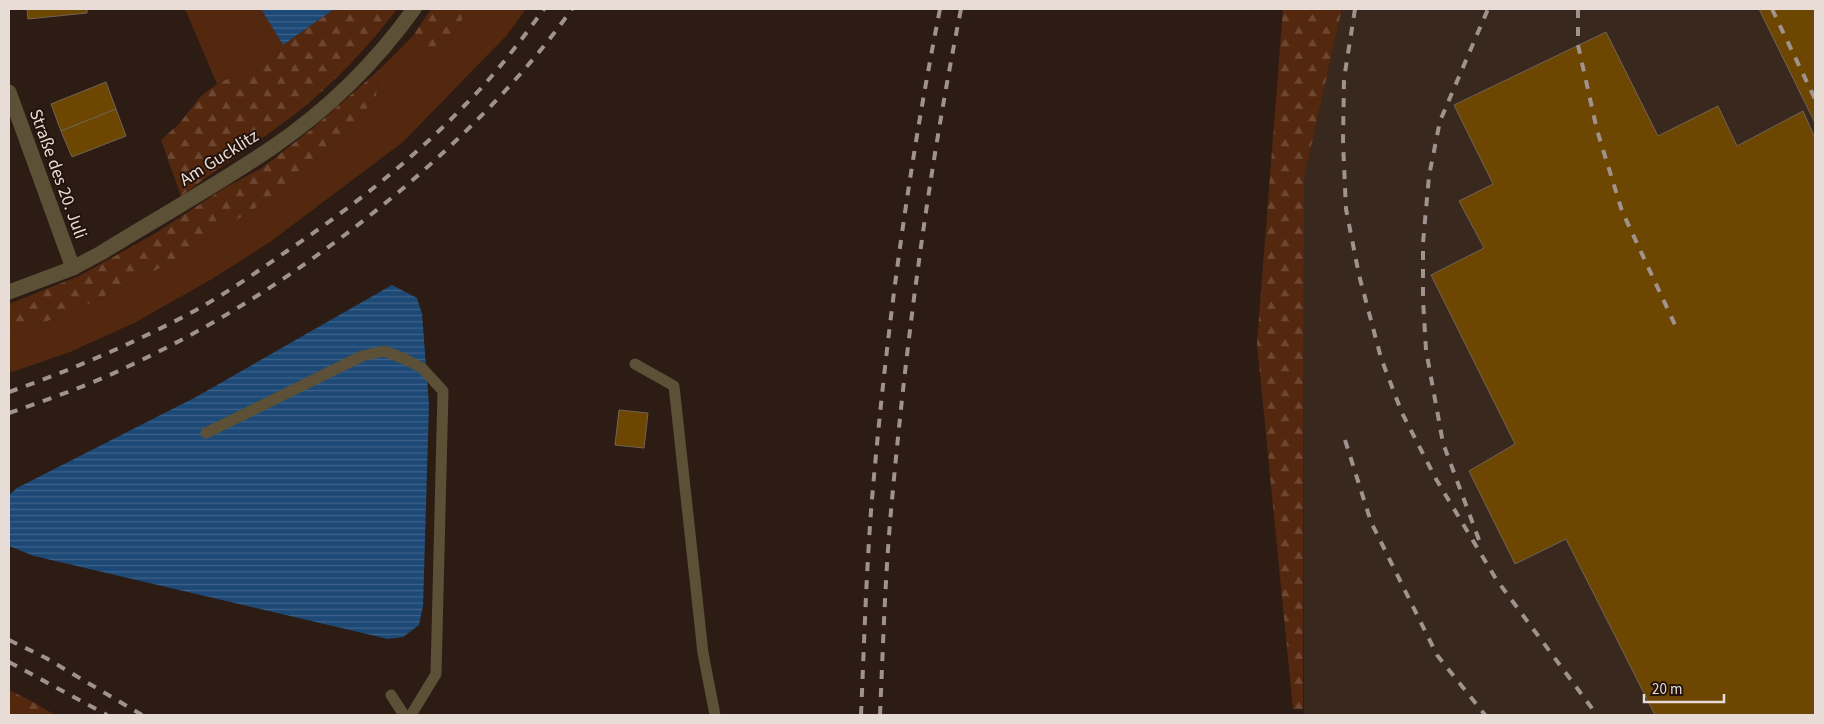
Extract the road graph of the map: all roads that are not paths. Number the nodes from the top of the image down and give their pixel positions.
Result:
1 (414, 9) edge
2 (9, 92) edge
3 (73, 268) junction
4 (9, 292) edge
5 (635, 364) dead end
6 (206, 433) dead end
7 (391, 695) dead end
8 (404, 715) edge
9 (411, 715) edge
10 (715, 715) edge

1 - 3 street, Am Gucklitz
2 - 3 street, Straße des 20. Juli
3 - 4 street, Am Gucklitz
5 - 10 lane
6 - 9 lane
7 - 8 lane

